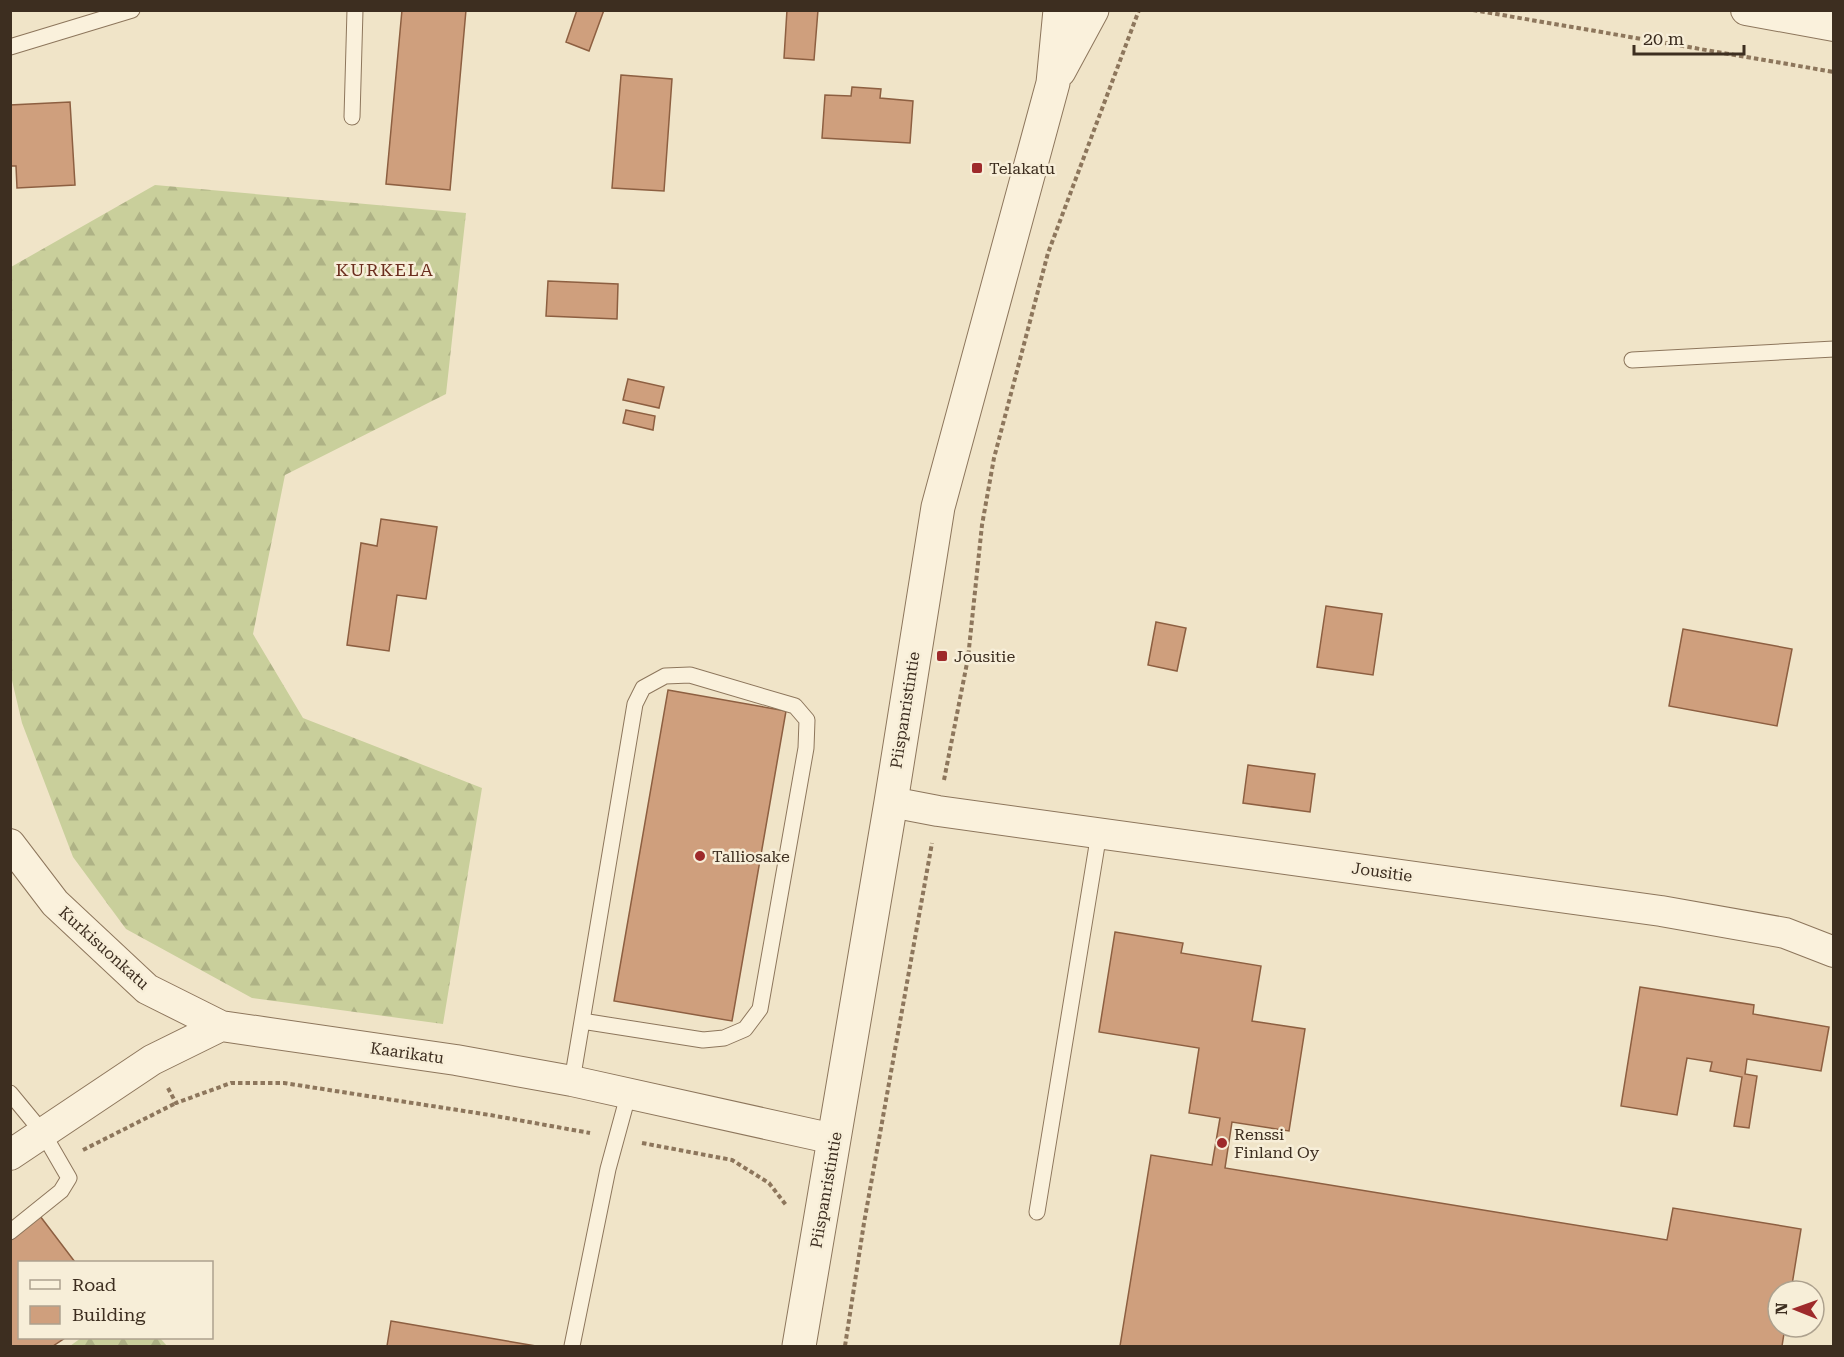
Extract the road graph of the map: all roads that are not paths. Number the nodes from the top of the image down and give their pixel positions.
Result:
1 (132, 10) edge
2 (355, 10) edge
3 (1060, 10) edge
4 (1092, 10) edge
5 (1746, 10) edge
6 (1833, 26) edge
7 (10, 47) edge
8 (1053, 83) junction
9 (352, 117) dead end
10 (1833, 349) edge
11 (1632, 360) dead end
12 (891, 802) junction
13 (1099, 833) junction
14 (10, 844) edge
15 (1833, 952) edge
16 (582, 1021) junction
17 (221, 1026) junction
18 (572, 1081) junction
19 (628, 1092) junction
20 (10, 1093) edge
21 (44, 1133) junction
22 (834, 1140) junction
23 (10, 1155) edge
24 (1037, 1212) dead end
25 (10, 1232) edge
26 (572, 1347) edge
27 (799, 1347) edge

1 - 7 lane
2 - 9 lane
3 - 8 street, Piispanristintie
4 - 8 street, Piispanristintie
5 - 6 street
8 - 12 street, Piispanristintie
10 - 11 lane
12 - 13 street, Jousitie
12 - 22 street, Piispanristintie
13 - 15 street, Jousitie
13 - 24 lane
14 - 17 street, Kurkisuonkatu
16 - 16 lane
16 - 18 lane
17 - 18 street, Kaarikatu
17 - 21 street
18 - 19 street, Kaarikatu
19 - 22 street, Kaarikatu
19 - 26 lane
20 - 21 lane
21 - 23 street
21 - 25 lane
22 - 27 street, Piispanristintie

